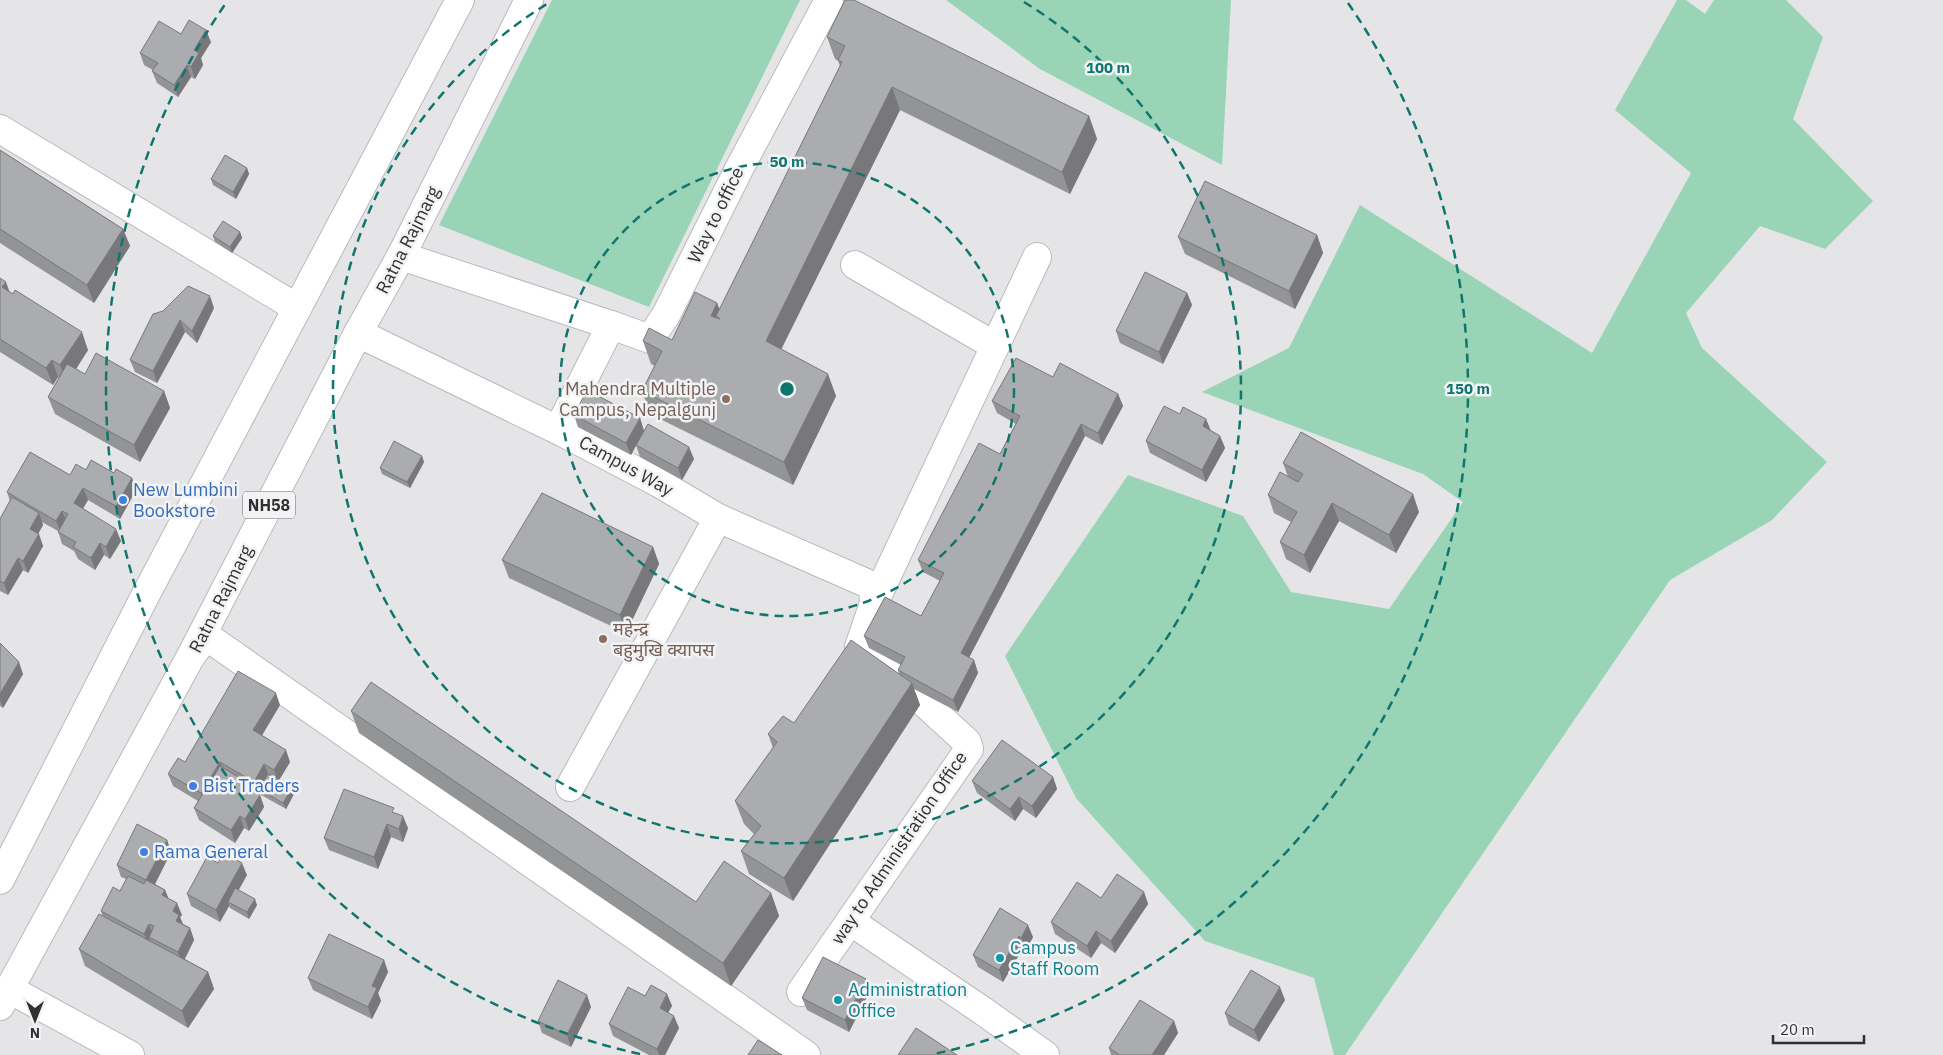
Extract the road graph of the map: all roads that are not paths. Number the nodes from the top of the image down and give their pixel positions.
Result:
1 (460, 0) edge
2 (529, 0) edge
3 (829, 0) edge
4 (0, 129) edge
5 (401, 256) junction
6 (1037, 257) dead end
7 (855, 265) dead end
8 (297, 308) junction
9 (611, 325) junction
10 (358, 333) junction
11 (995, 346) junction
12 (564, 432) junction
13 (718, 518) junction
14 (874, 603) junction
15 (191, 656) junction
16 (570, 787) dead end
17 (0, 880) edge
18 (850, 921) junction
19 (801, 992) dead end
20 (5, 997) edge
21 (130, 1055) edge
22 (806, 1055) edge
23 (1045, 1055) edge

1 - 8 main road
2 - 5 main road, Ratna Rajmarg / NH58
3 - 9 main road, Way to office
4 - 8 main road
5 - 9 main road
5 - 10 main road, Ratna Rajmarg / NH58
6 - 11 main road
7 - 11 main road
8 - 17 main road
9 - 12 main road, Campus Way
10 - 12 main road
10 - 15 main road, Ratna Rajmarg / NH58
11 - 14 main road
12 - 13 main road, Campus Way
13 - 14 main road
13 - 16 main road
14 - 18 main road, way to Administration Office
15 - 20 main road, Ratna Rajmarg / NH58
15 - 22 main road
18 - 19 main road, way to Administration Office
18 - 23 main road
20 - 21 main road

